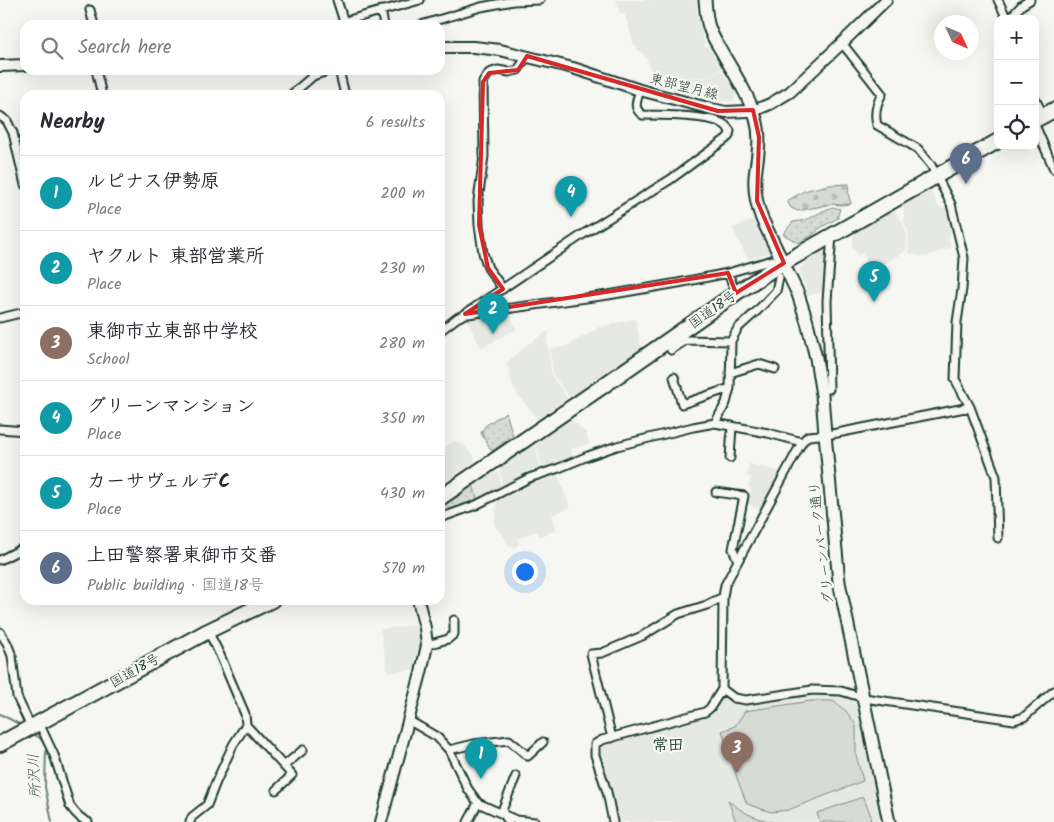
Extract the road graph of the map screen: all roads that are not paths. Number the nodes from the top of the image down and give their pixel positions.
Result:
1 (337, 0) edge
2 (420, 0) edge
3 (540, 0) edge
4 (705, 0) edge
5 (886, 0) edge
6 (998, 0) edge
7 (1030, 0) edge
8 (90, 10) dead end
9 (381, 10) junction
10 (1006, 15) edge
11 (1012, 15) edge
12 (93, 20) edge
13 (344, 20) edge
14 (353, 20) edge
15 (383, 20) edge
16 (438, 20) edge
17 (842, 43) junction
18 (445, 47) edge
19 (527, 56) junction
20 (20, 65) edge
21 (0, 66) edge
22 (97, 75) edge
23 (316, 75) edge
24 (340, 75) edge
25 (101, 90) edge
26 (297, 90) edge
27 (343, 90) edge
28 (640, 90) junction
29 (1037, 105) edge
30 (753, 110) junction
31 (0, 116) edge
32 (1042, 118) edge
33 (994, 143) edge
34 (20, 163) edge
35 (1054, 170) edge
36 (936, 176) junction
37 (832, 235) junction
38 (778, 261) junction
39 (728, 274) junction
40 (779, 277) dead end
41 (503, 288) junction
42 (736, 293) junction
43 (20, 313) edge
44 (465, 314) junction
45 (0, 318) edge
46 (445, 327) edge
47 (731, 341) junction
48 (671, 350) dead end
49 (828, 356) junction
50 (816, 358) junction
51 (774, 368) dead end
52 (730, 373) junction
53 (674, 377) dead end
54 (730, 388) junction
55 (821, 390) junction
56 (970, 407) junction
57 (714, 423) junction
58 (732, 426) junction
59 (0, 429) edge
60 (20, 431) edge
61 (825, 434) junction
62 (802, 442) junction
63 (730, 458) dead end
64 (716, 492) dead end
65 (445, 495) edge
66 (445, 516) edge
67 (998, 538) dead end
68 (20, 550) edge
69 (0, 560) edge
70 (738, 561) junction
71 (723, 597) junction
72 (262, 605) edge
73 (419, 605) edge
74 (454, 620) dead end
75 (208, 631) junction
76 (0, 632) edge
77 (427, 644) junction
78 (722, 689) junction
79 (1054, 691) edge
80 (864, 698) junction
81 (408, 720) junction
82 (35, 725) junction
83 (246, 725) junction
84 (612, 738) junction
85 (543, 742) dead end
86 (0, 744) edge
87 (303, 750) dead end
88 (449, 750) junction
89 (285, 766) junction
90 (516, 776) dead end
91 (276, 790) dead end
92 (478, 803) junction
93 (503, 814) junction
94 (88, 822) edge
95 (190, 822) edge
96 (381, 822) edge
97 (468, 822) edge
98 (509, 822) edge
99 (535, 822) edge
100 (613, 822) edge
101 (890, 822) edge

1 - 13 street
2 - 9 street
3 - 16 street
4 - 30 main road, グリーンパーク通り
5 - 17 main road, 東部望月線
6 - 10 street
7 - 11 street
8 - 12 street
9 - 14 street
9 - 15 street
17 - 30 main road, 東部望月線
17 - 36 street
18 - 19 main road, 東部望月線
19 - 28 main road, 東部望月線
19 - 41 street
20 - 21 main road
22 - 25 street
23 - 26 street
24 - 27 street
28 - 30 main road, 東部望月線
28 - 41 street
29 - 32 street
30 - 38 main road, グリーンパーク通り
31 - 34 street
32 - 35 street
33 - 36 highway, 国道18号
36 - 37 highway, 国道18号
36 - 56 street
37 - 38 highway, 国道18号
37 - 49 street
38 - 39 street
38 - 42 highway, 国道18号
38 - 50 main road, グリーンパーク通り
39 - 42 street
39 - 44 street
40 - 47 street
41 - 44 street
42 - 65 highway, 国道18号
43 - 45 street
44 - 46 street
47 - 48 street
47 - 52 street
49 - 50 street
49 - 55 street
50 - 55 main road, グリーンパーク通り
51 - 52 street
52 - 54 street
53 - 54 street
54 - 57 street
55 - 61 main road, グリーンパーク通り
56 - 61 street
56 - 67 street
57 - 58 street
57 - 66 street
58 - 62 street
58 - 63 street
59 - 60 street
61 - 62 street
61 - 80 main road, グリーンパーク通り
62 - 70 street
64 - 70 street
68 - 69 street
70 - 71 street
71 - 78 street
71 - 84 street
72 - 75 highway, 国道18号
73 - 77 main road
74 - 77 street
75 - 82 highway, 国道18号
75 - 83 street
76 - 82 street
77 - 81 main road
78 - 80 street
78 - 84 street
79 - 80 street
80 - 101 main road, グリーンパーク通り
81 - 88 street
81 - 96 main road
82 - 86 highway, 国道18号
82 - 94 street
83 - 89 street
83 - 95 street
84 - 100 street
85 - 88 street
87 - 89 street
88 - 92 street
89 - 91 street
90 - 93 street
92 - 93 street
92 - 97 street
93 - 98 street
93 - 99 street

